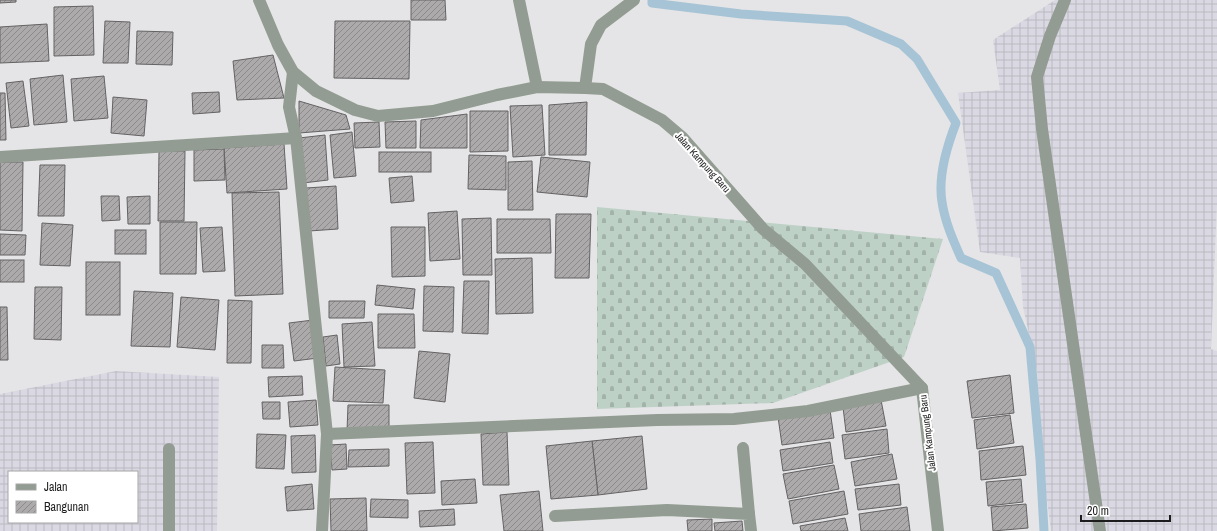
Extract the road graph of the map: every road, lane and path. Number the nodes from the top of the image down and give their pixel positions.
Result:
1 (260, 0) edge
2 (519, 0) edge
3 (634, 0) edge
4 (1065, 0) edge
5 (293, 72) junction
6 (538, 87) junction
7 (585, 88) junction
8 (296, 138) junction
9 (0, 157) edge
10 (922, 388) junction
11 (327, 434) junction
12 (743, 448) dead end
13 (169, 449) dead end
14 (749, 514) junction
15 (555, 516) dead end
16 (169, 531) edge
17 (322, 531) edge
18 (751, 531) edge
19 (938, 531) edge
20 (1100, 531) edge

1 - 5 street, Jalan Kampung Baru
2 - 6 street
3 - 7 street
4 - 20 street
5 - 6 street, Jalan Kampung Baru
5 - 8 street
6 - 7 street, Jalan Kampung Baru
7 - 10 street, Jalan Kampung Baru
8 - 9 street
8 - 11 street
10 - 11 street
10 - 19 street, Jalan Kampung Baru
11 - 17 street
12 - 14 street
13 - 16 street
14 - 15 street
14 - 18 street

